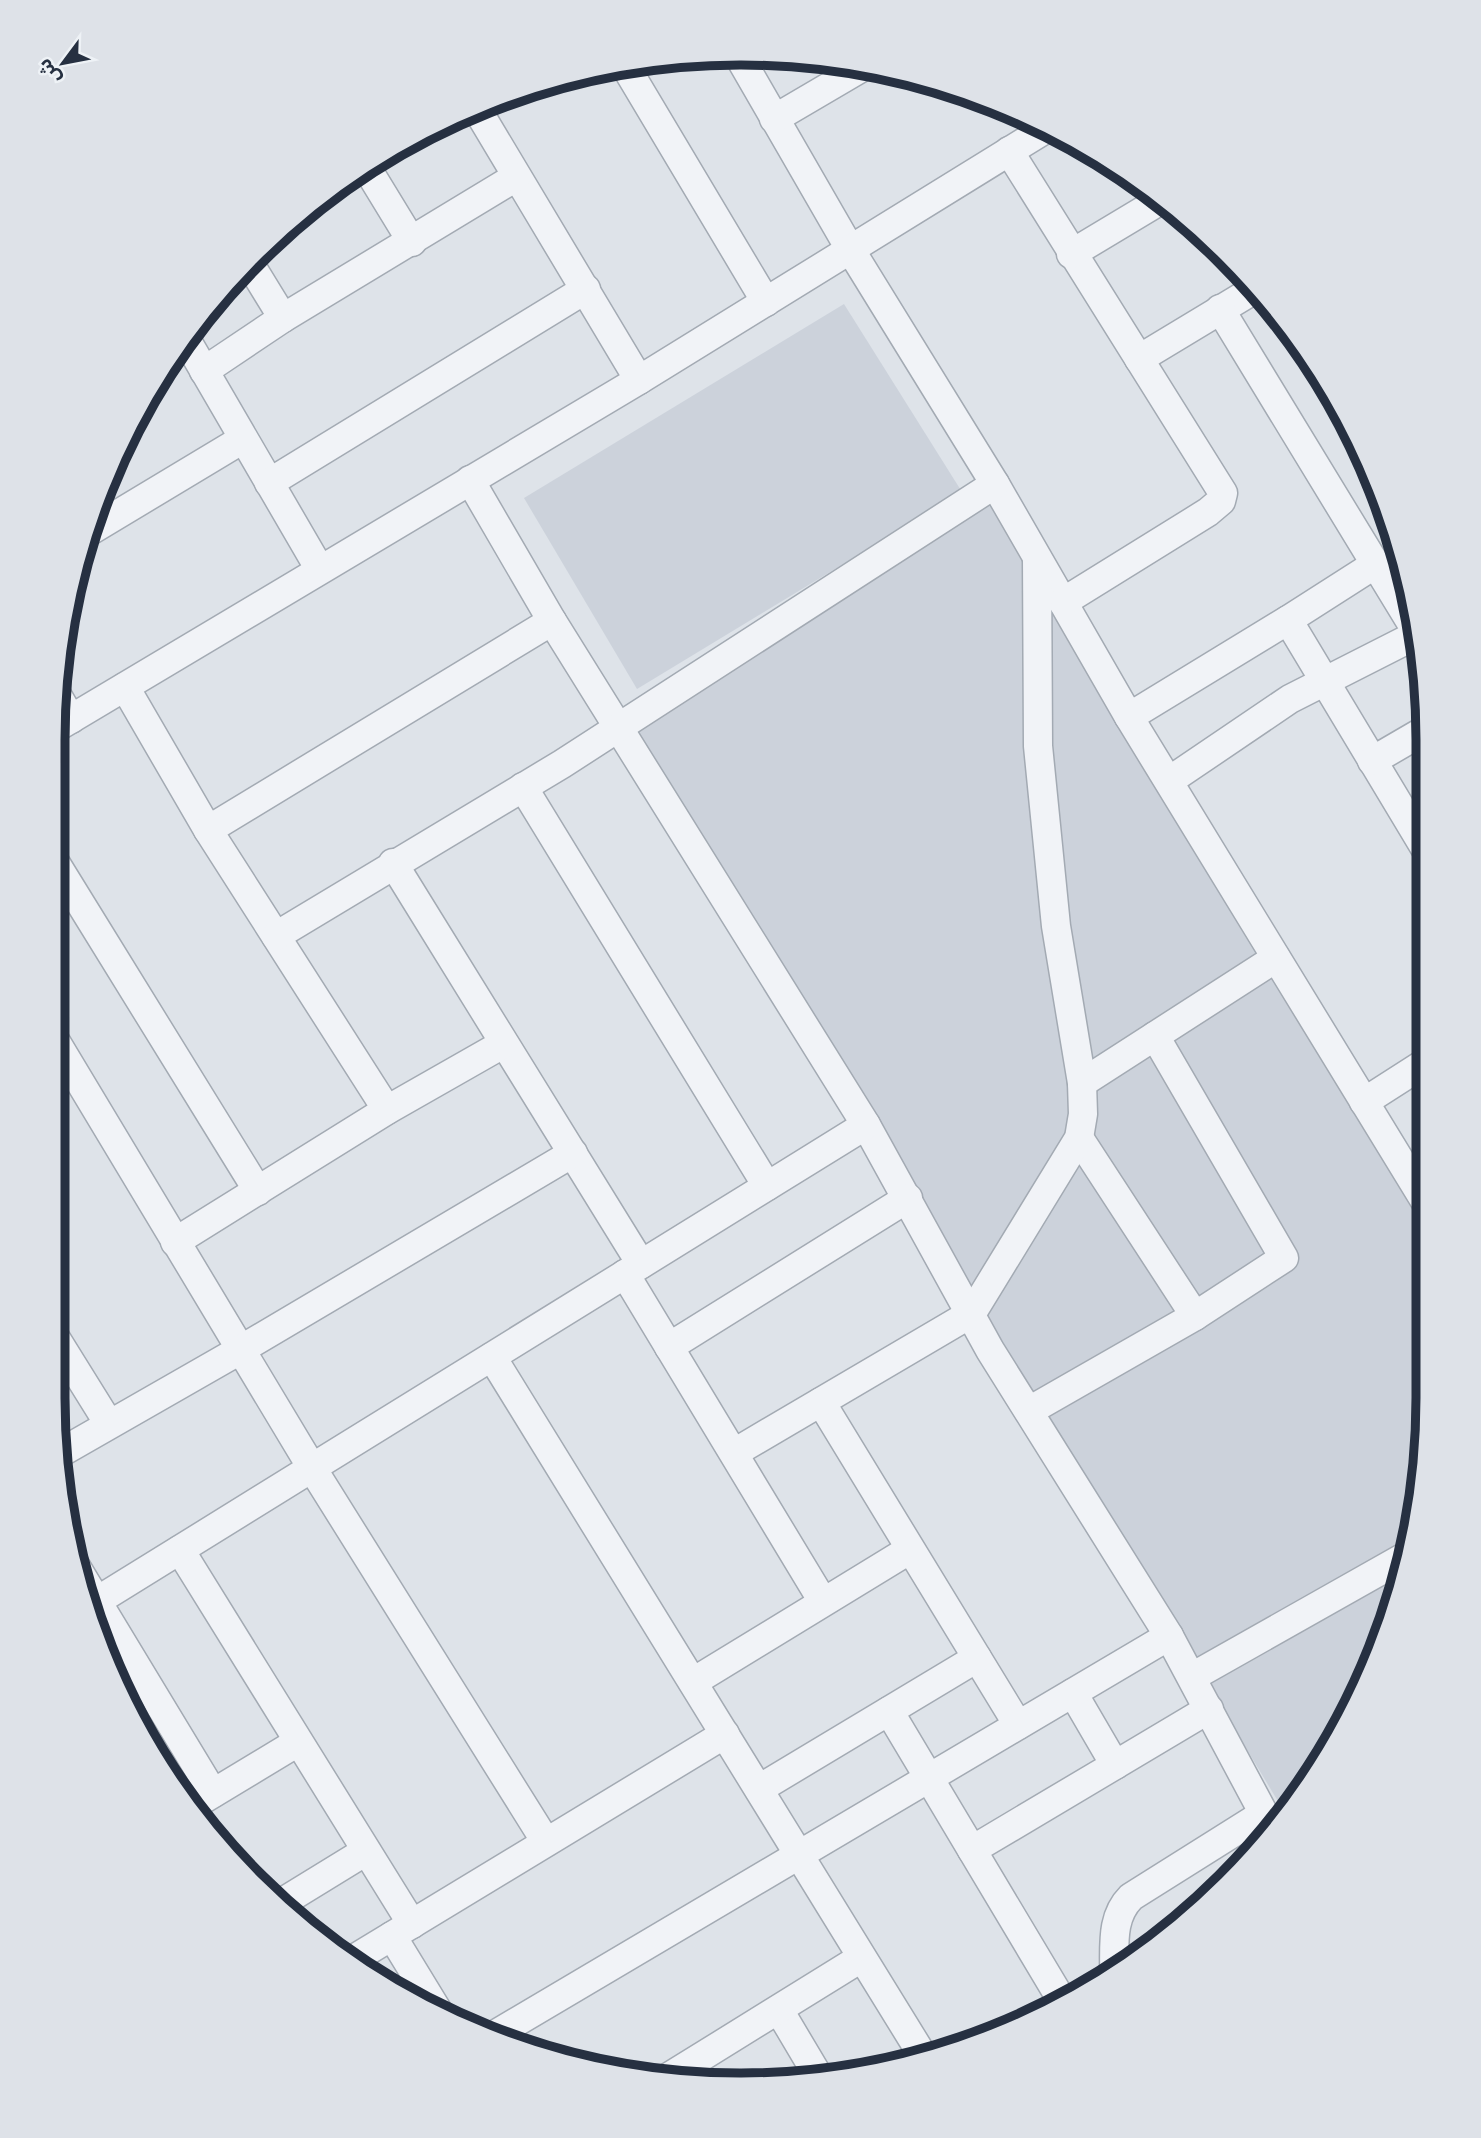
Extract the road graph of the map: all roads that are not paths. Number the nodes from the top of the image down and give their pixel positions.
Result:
1 (744, 65) edge
2 (850, 74) edge
3 (630, 75) edge
4 (481, 116) edge
5 (774, 120) junction
6 (1038, 134) edge
7 (1009, 151) junction
8 (372, 175) edge
9 (516, 177) junction
10 (1153, 205) edge
11 (412, 242) junction
12 (850, 249) junction
13 (1071, 254) junction
14 (255, 272) edge
15 (586, 289) junction
16 (1247, 293) edge
17 (766, 302) junction
18 (1220, 309) junction
19 (283, 318) junction
20 (191, 348) edge
21 (1139, 359) junction
22 (204, 371) junction
23 (639, 380) junction
24 (243, 439) junction
25 (470, 480) junction
26 (269, 483) junction
27 (995, 484) junction
28 (100, 525) edge
29 (1037, 556) junction
30 (1374, 565) junction
31 (319, 568) junction
32 (1063, 602) junction
33 (1403, 611) edge
34 (1288, 620) junction
35 (552, 621) junction
36 (1408, 639) edge
37 (1322, 680) junction
38 (125, 687) junction
39 (66, 712) edge
40 (1129, 718) junction
41 (619, 725) junction
42 (1416, 735) edge
43 (1372, 761) junction
44 (1169, 781) junction
45 (523, 787) junction
46 (208, 830) junction
47 (1416, 832) edge
48 (393, 863) junction
49 (65, 880) edge
50 (276, 936) junction
51 (1276, 958) junction
52 (1155, 1036) junction
53 (503, 1044) junction
54 (65, 1059) edge
55 (1416, 1069) edge
56 (1082, 1083) junction
57 (1364, 1102) junction
58 (387, 1110) junction
59 (866, 1125) junction
60 (1079, 1138) junction
61 (573, 1153) junction
62 (1416, 1185) edge
63 (767, 1186) junction
64 (258, 1191) junction
65 (908, 1198) junction
66 (175, 1242) junction
67 (633, 1269) junction
68 (972, 1312) junction
69 (1195, 1316) junction
70 (669, 1347) junction
71 (240, 1350) junction
72 (492, 1357) junction
73 (65, 1362) edge
74 (821, 1402) junction
75 (1029, 1411) junction
76 (109, 1424) junction
77 (67, 1449) edge
78 (734, 1453) junction
79 (312, 1468) junction
80 (180, 1549) junction
81 (909, 1550) junction
82 (1395, 1562) edge
83 (822, 1600) junction
84 (97, 1601) joint
85 (1169, 1636) junction
86 (977, 1658) junction
87 (1192, 1677) junction
88 (693, 1682) junction
89 (1073, 1693) junction
90 (1209, 1709) junction
91 (889, 1711) junction
92 (1018, 1725) junction
93 (725, 1734) junction
94 (298, 1742) junction
95 (1115, 1765) junction
96 (929, 1779) junction
97 (759, 1788) junction
98 (202, 1800) edge
99 (1267, 1822) edge
100 (1266, 1823) edge
101 (546, 1842) junction
102 (972, 1850) junction
103 (366, 1851) junction
104 (799, 1853) junction
105 (288, 1899) edge
106 (402, 1930) junction
107 (360, 1955) edge
108 (861, 1958) junction
109 (1115, 1960) edge
110 (1058, 1994) edge
111 (433, 1999) edge
112 (779, 2010) junction
113 (503, 2030) edge
114 (919, 2049) edge
115 (813, 2069) edge
116 (680, 2070) edge

1 - 5 street
2 - 5 street
3 - 17 street
4 - 9 street
5 - 12 street
6 - 7 street
7 - 12 street
7 - 13 street
8 - 11 street
9 - 11 street
9 - 15 street
10 - 13 street
11 - 19 street
12 - 17 street
12 - 27 street
13 - 21 street
14 - 19 street
15 - 23 street
15 - 26 street
16 - 18 street
17 - 23 street
18 - 21 street
18 - 30 street
19 - 22 street
20 - 22 street
21 - 32 street
22 - 24 street
23 - 25 street
24 - 26 street
24 - 28 street
25 - 31 street
25 - 35 street
26 - 31 street
27 - 29 street
27 - 41 street
29 - 32 street
29 - 56 street
30 - 33 street
30 - 34 street
31 - 38 street
32 - 40 street
34 - 37 street
34 - 40 street
35 - 41 street
35 - 46 street
36 - 37 street
37 - 43 street
37 - 44 street
38 - 39 street
38 - 46 street
40 - 44 street
41 - 45 street
41 - 59 street
42 - 43 street
43 - 47 street
44 - 51 street
45 - 48 street
45 - 63 street
46 - 50 street
48 - 50 street
48 - 53 street
49 - 64 street
50 - 58 street
51 - 52 street
51 - 57 street
52 - 56 street
52 - 69 street
53 - 58 street
53 - 61 street
54 - 66 street
55 - 57 street
56 - 60 street
57 - 62 street
58 - 64 street
59 - 63 street
59 - 65 street
60 - 68 street
60 - 69 street
61 - 67 street
61 - 71 street
63 - 67 street
64 - 66 street
65 - 68 street
65 - 70 street
66 - 71 street
67 - 70 street
67 - 72 street
68 - 74 street
68 - 75 street
69 - 75 street
70 - 78 street
71 - 76 street
71 - 79 street
72 - 79 street
72 - 88 street
73 - 76 street
74 - 78 street
74 - 81 street
75 - 85 street
76 - 77 street
78 - 83 street
79 - 80 street
79 - 101 street
80 - 84 street
80 - 94 street
81 - 83 street
81 - 86 street
82 - 87 street
83 - 88 street
84 - 98 street
85 - 87 street
85 - 89 street
86 - 91 street
86 - 92 street
87 - 90 street
88 - 93 street
89 - 92 street
89 - 95 street
90 - 95 street
90 - 99 street
91 - 96 street
91 - 97 street
92 - 96 street
93 - 97 street
93 - 101 street
94 - 98 street
94 - 103 street
95 - 102 street
96 - 102 street
96 - 104 street
97 - 104 street
100 - 109 street
101 - 106 street
102 - 110 street
103 - 105 street
103 - 106 street
104 - 108 street
104 - 113 street
106 - 107 street
106 - 111 street
108 - 112 street
108 - 114 street
112 - 115 street
112 - 116 street

